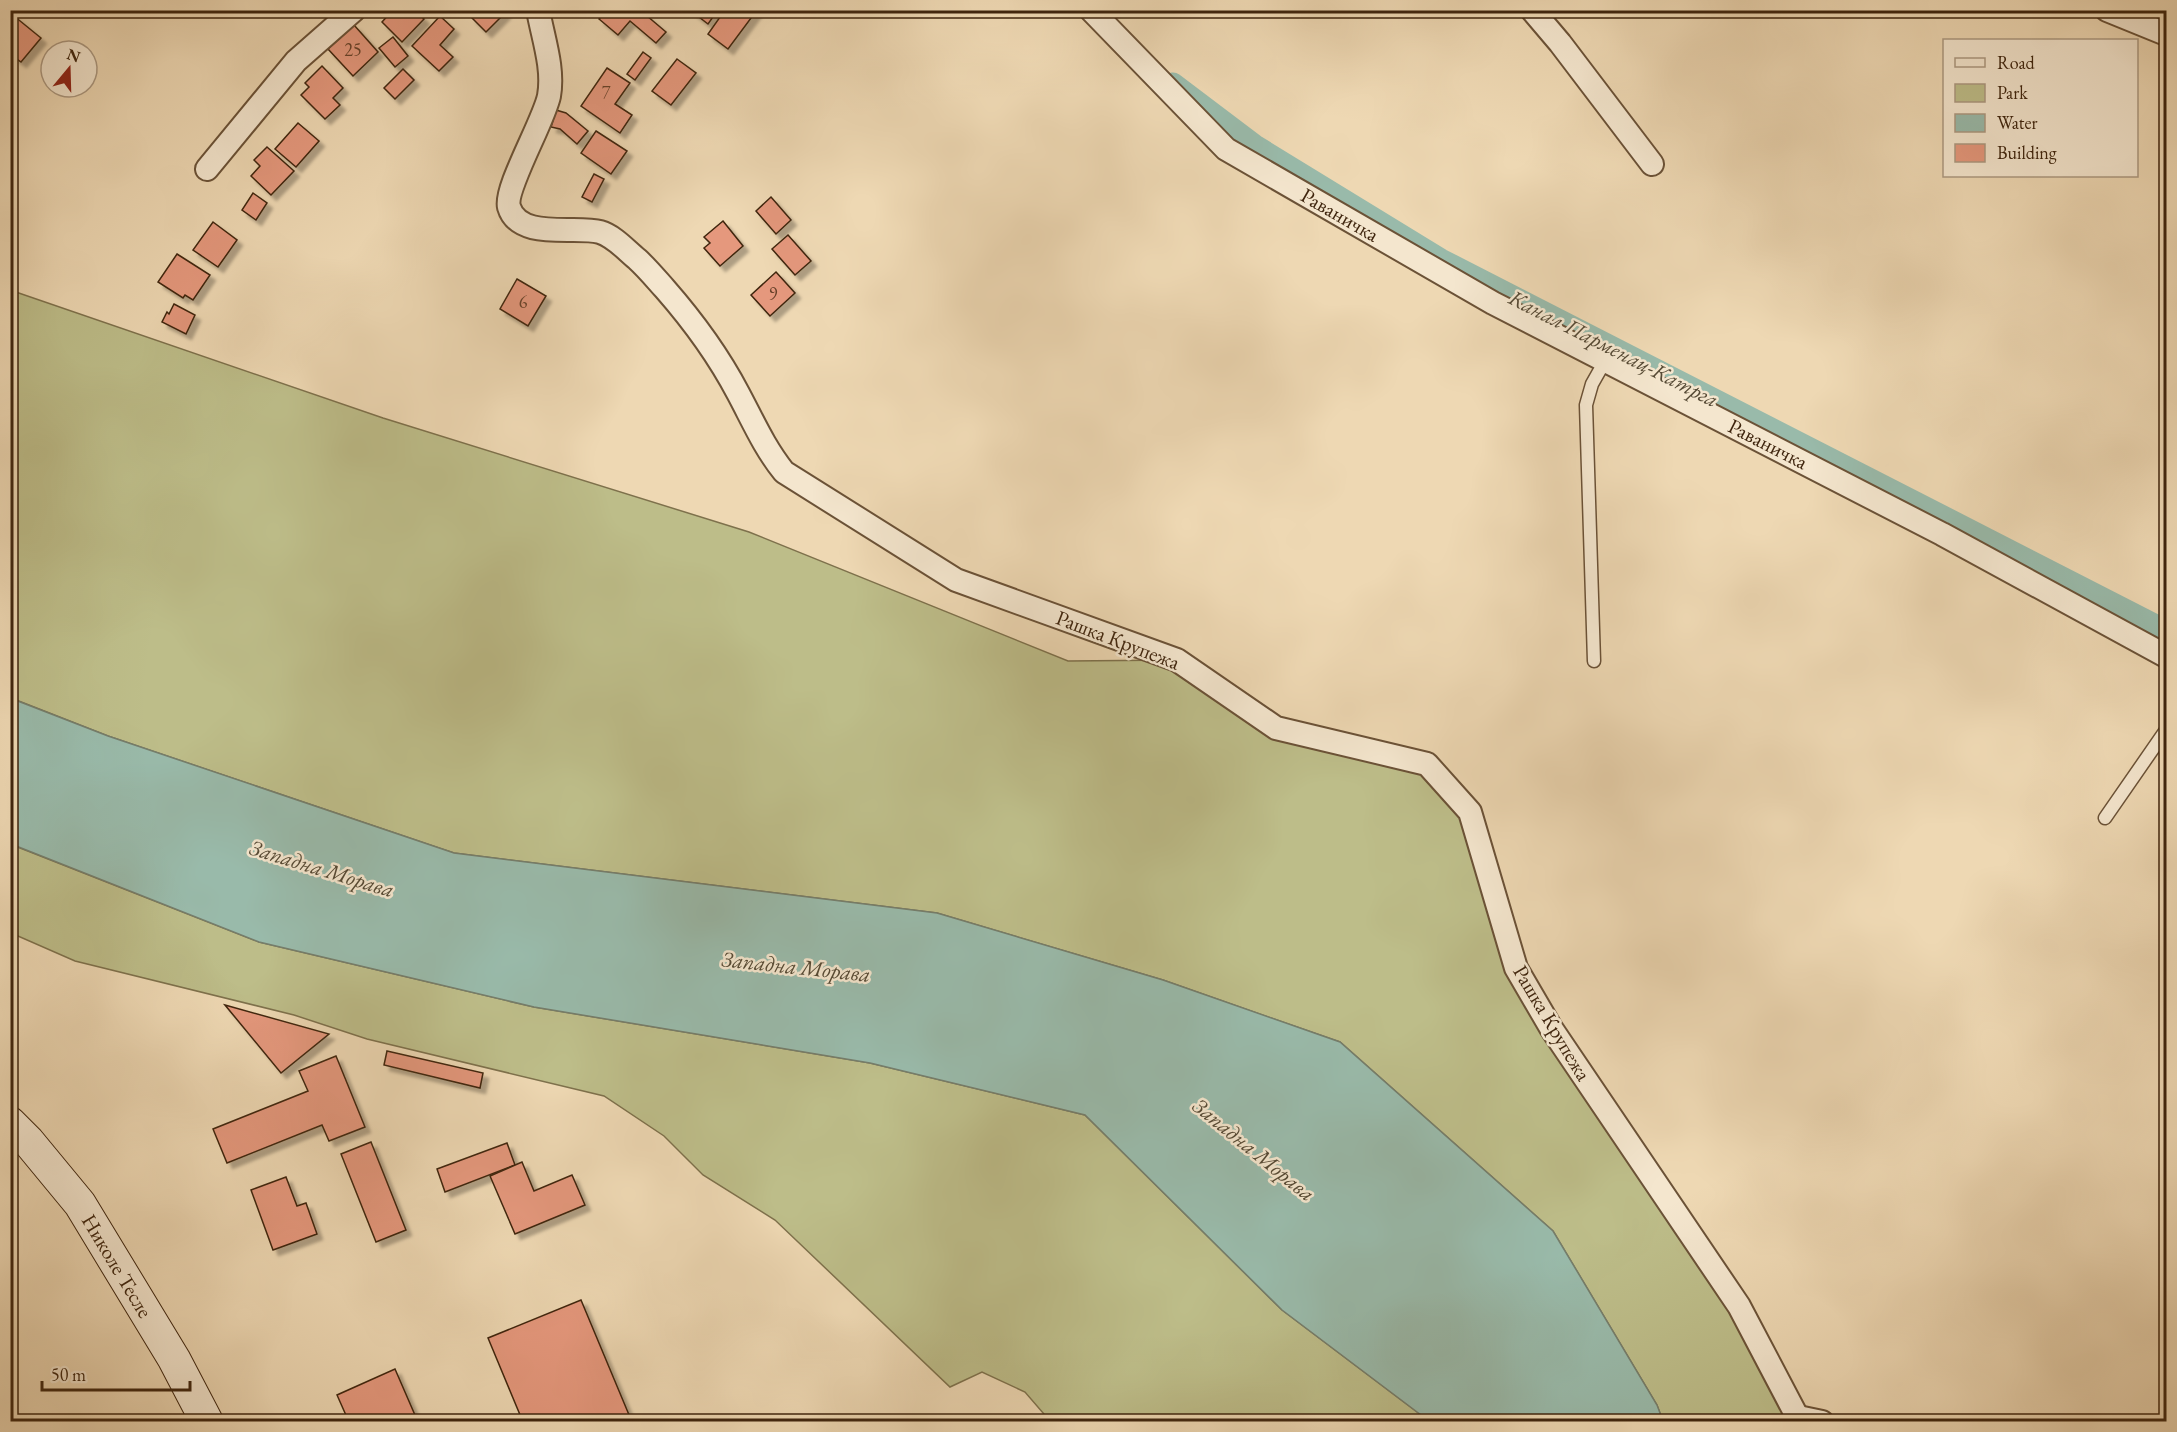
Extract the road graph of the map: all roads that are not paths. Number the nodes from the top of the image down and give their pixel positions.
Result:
1 (354, 10) edge
2 (538, 10) edge
3 (1091, 10) edge
4 (1532, 10) edge
5 (2107, 10) edge
6 (2166, 34) edge
7 (1652, 164) dead end
8 (207, 169) dead end
9 (1605, 361) junction
10 (2166, 656) edge
11 (1594, 662) dead end
12 (2166, 730) edge
13 (2105, 818) dead end
14 (10, 1123) edge
15 (1799, 1419) edge
16 (207, 1422) edge
17 (1822, 1422) edge

1 - 8 street
2 - 15 street, Рашка Крупежа
3 - 9 street, Раваничка
4 - 7 street
5 - 6 street
9 - 10 street, Раваничка
9 - 11 lane
12 - 13 lane
14 - 16 street, Николе Тесле
15 - 17 street, Рашка Крупежа

